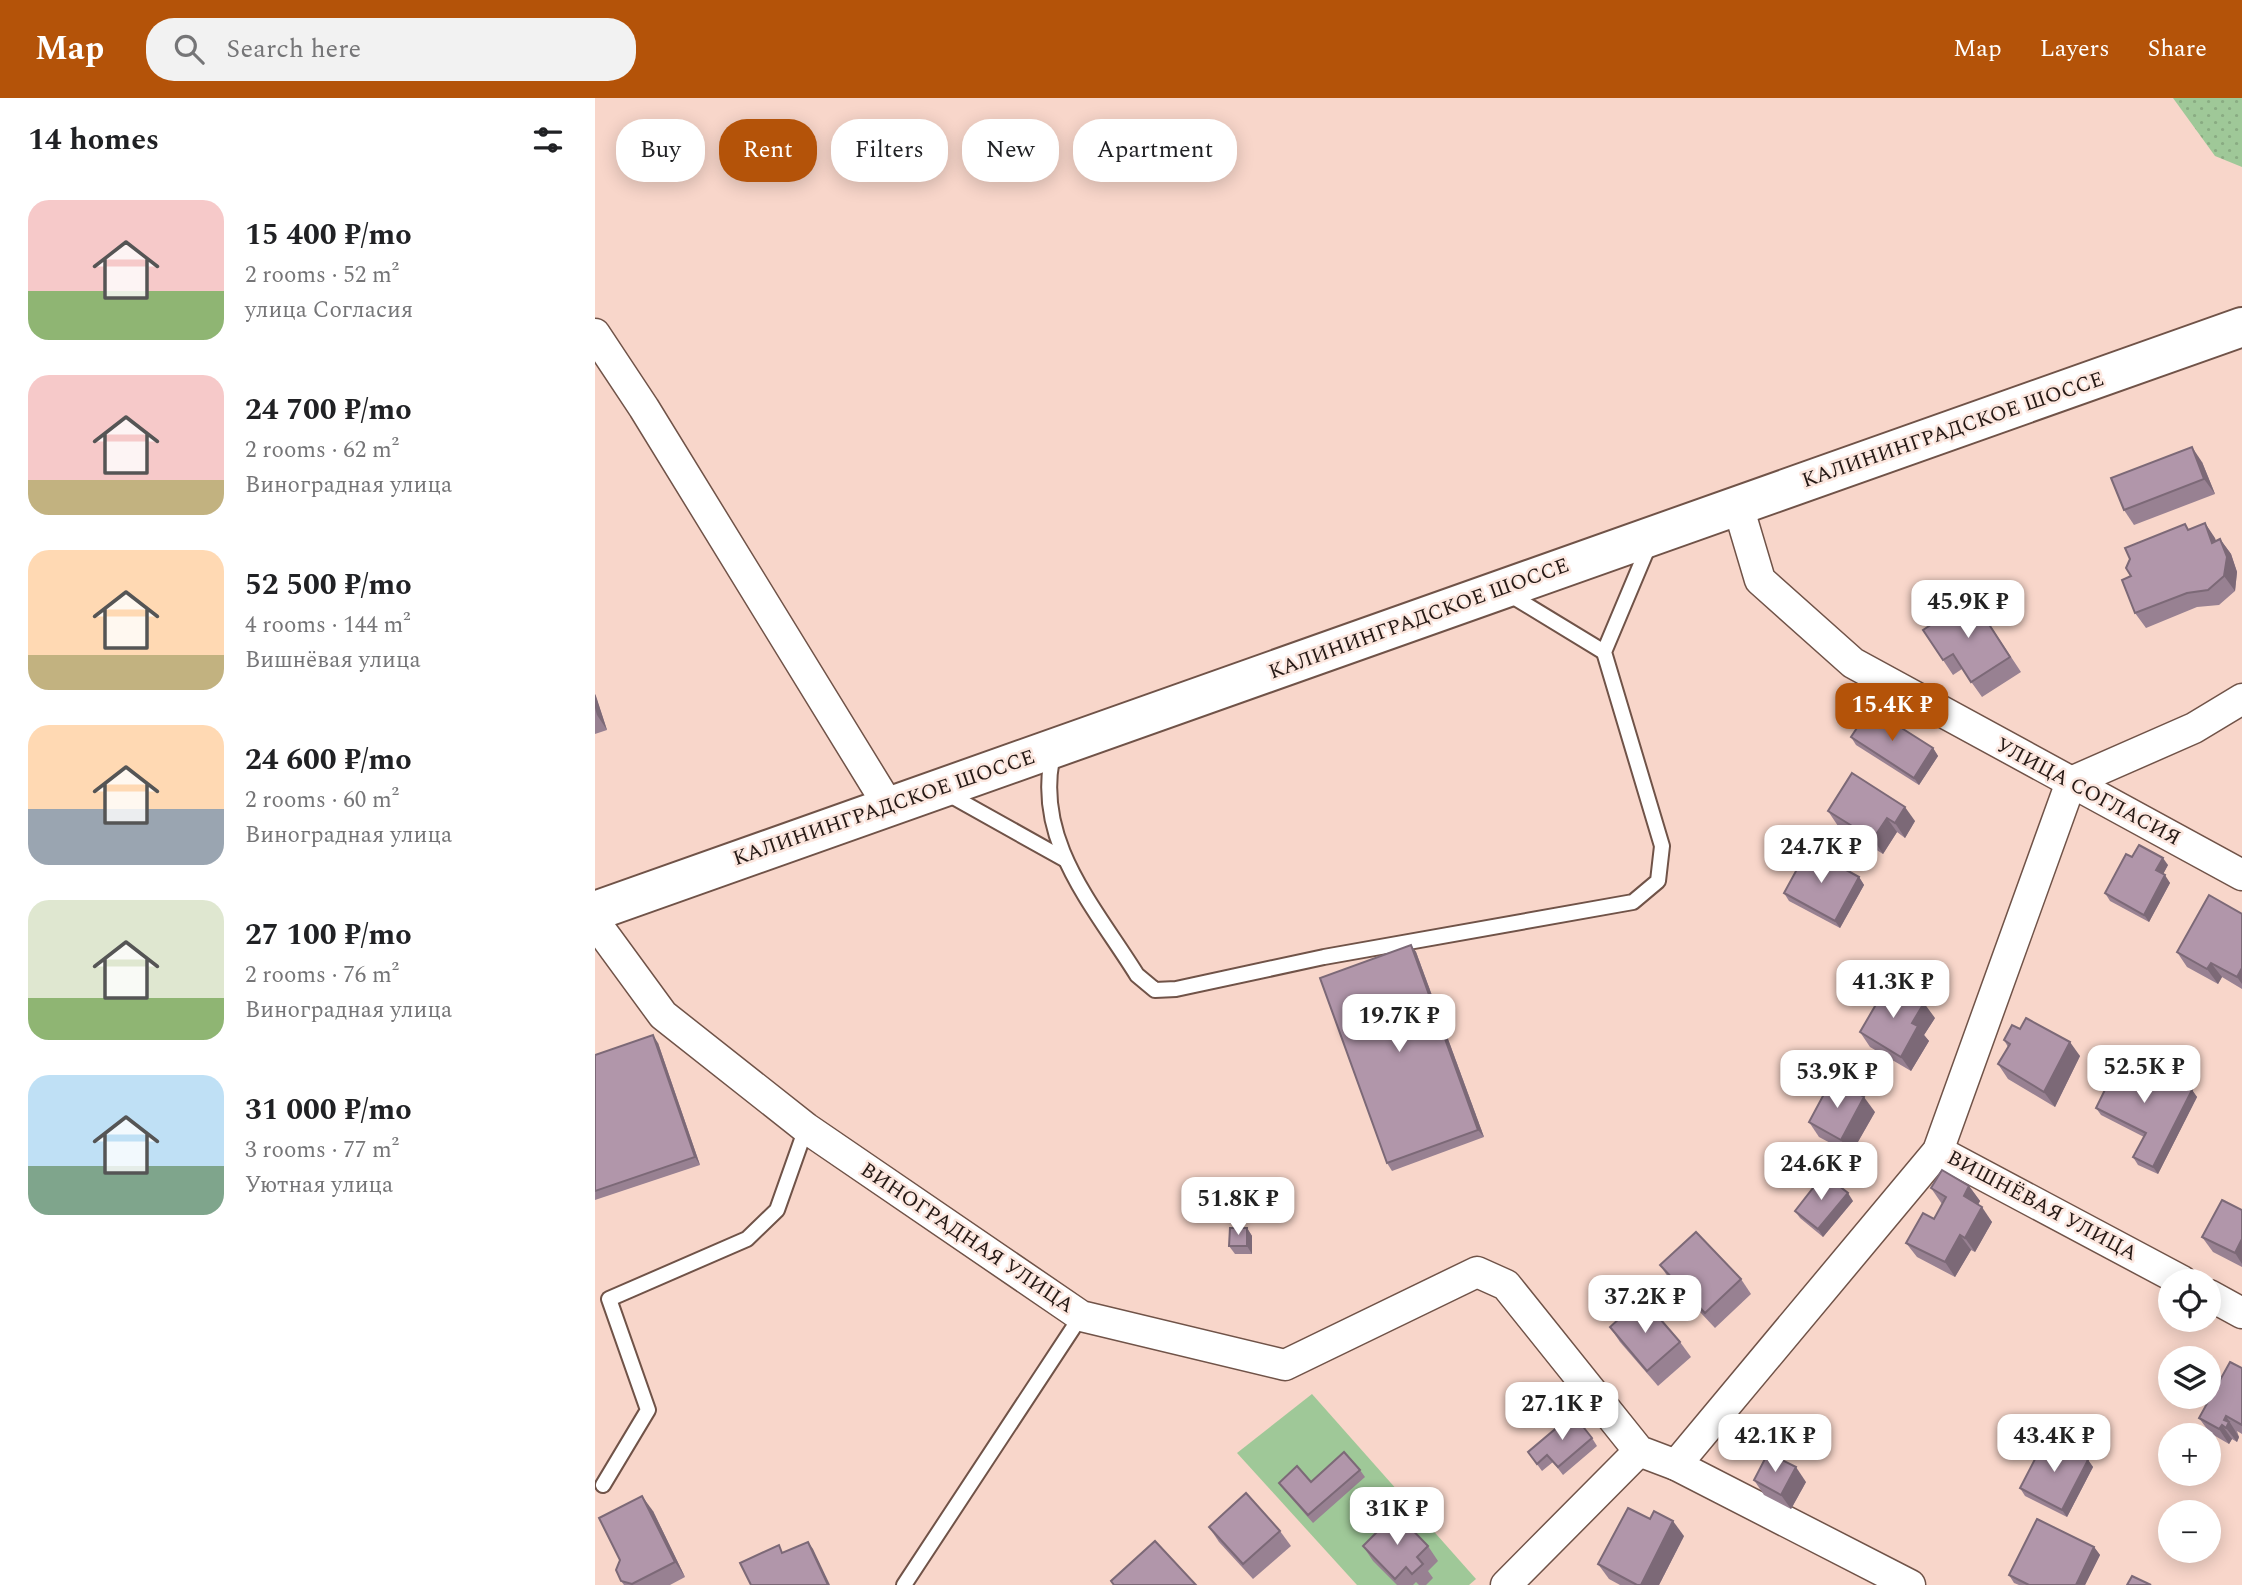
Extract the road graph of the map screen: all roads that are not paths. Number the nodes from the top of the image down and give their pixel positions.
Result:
1 (2242, 327) edge
2 (595, 334) edge
3 (1738, 506) junction
4 (1653, 537) junction
5 (1501, 590) junction
6 (1604, 652) junction
7 (2242, 699) edge
8 (1054, 750) junction
9 (2070, 782) junction
10 (938, 789) junction
11 (888, 805) junction
12 (1064, 859) junction
13 (2242, 875) edge
14 (595, 911) edge
15 (595, 922) edge
16 (806, 1128) junction
17 (1938, 1151) junction
18 (2159, 1269) edge
19 (2221, 1302) edge
20 (2242, 1313) edge
21 (1081, 1317) junction
22 (1639, 1451) junction
23 (1676, 1465) junction
24 (603, 1485) dead end
25 (904, 1585) edge
26 (1506, 1585) edge
27 (1910, 1585) edge

1 - 3 main road, КАЛИНИНГРАДСКОЕ ШОССЕ
2 - 11 street
3 - 4 main road, КАЛИНИНГРАДСКОЕ ШОССЕ
3 - 9 street, УЛИЦА СОГЛАСИЯ
4 - 5 main road, КАЛИНИНГРАДСКОЕ ШОССЕ
4 - 6 lane
5 - 6 lane
5 - 8 main road, КАЛИНИНГРАДСКОЕ ШОССЕ
6 - 12 lane
7 - 9 street
8 - 10 main road, КАЛИНИНГРАДСКОЕ ШОССЕ
8 - 12 lane
9 - 13 street, УЛИЦА СОГЛАСИЯ
9 - 17 street
10 - 11 main road, КАЛИНИНГРАДСКОЕ ШОССЕ
10 - 12 lane
11 - 14 main road, КАЛИНИНГРАДСКОЕ ШОССЕ
15 - 16 street, ВИНОГРАДНАЯ УЛИЦА
16 - 21 street, ВИНОГРАДНАЯ УЛИЦА
16 - 24 lane
17 - 18 street, ВИШНЁВАЯ УЛИЦА
17 - 23 street
19 - 20 street
21 - 22 street, ВИНОГРАДНАЯ УЛИЦА
21 - 25 lane
22 - 23 street
22 - 26 street
23 - 27 street

